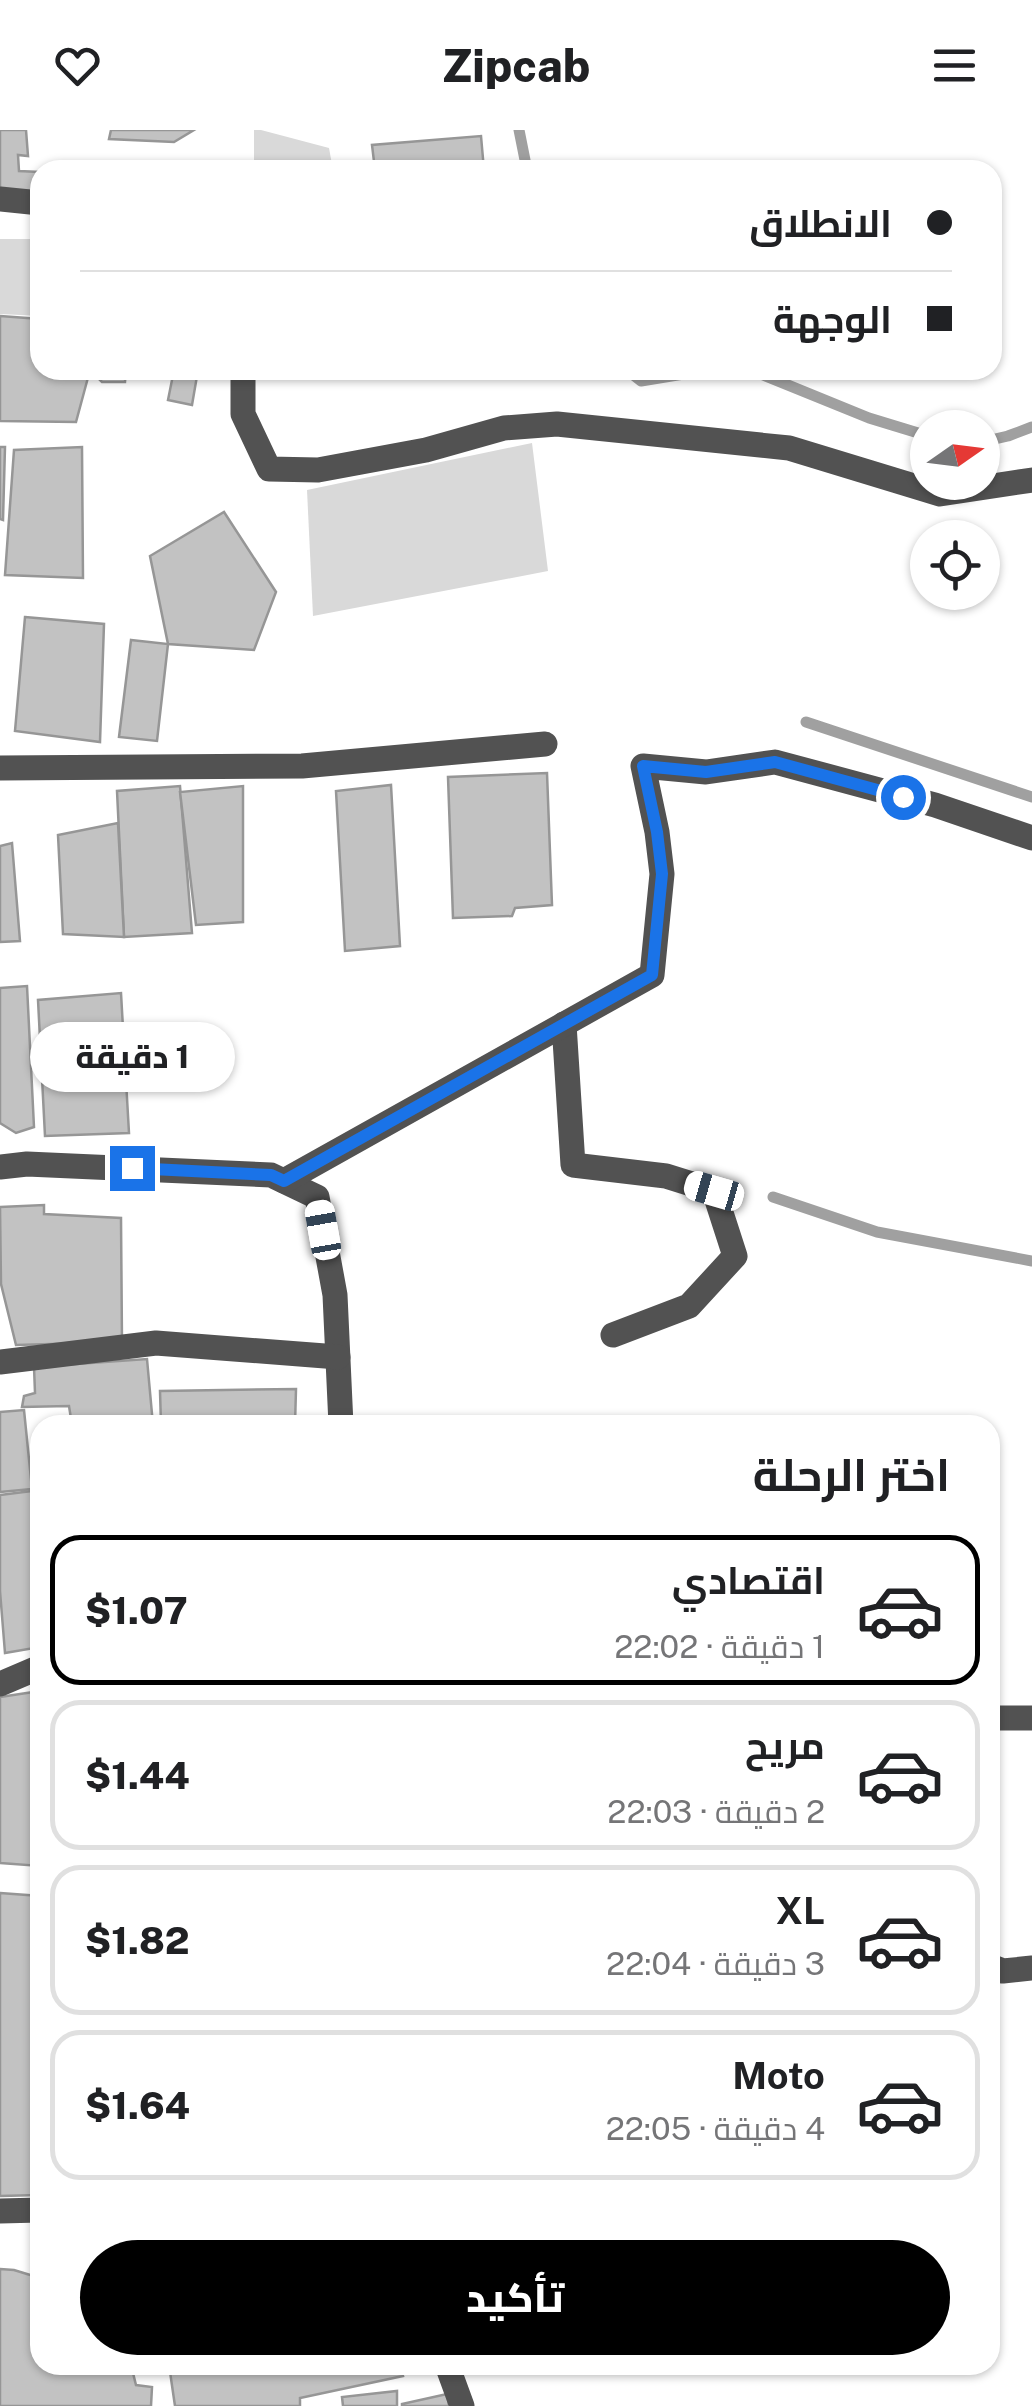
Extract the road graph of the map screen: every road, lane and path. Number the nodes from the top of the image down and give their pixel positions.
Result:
1 (0, 199) edge
2 (30, 202) edge
3 (243, 380) edge
4 (1032, 480) edge
5 (545, 744) dead end
6 (0, 768) edge
7 (1032, 838) edge
8 (564, 1024) junction
9 (0, 1167) edge
10 (284, 1181) junction
11 (613, 1335) dead end
12 (338, 1357) junction
13 (0, 1362) edge
14 (340, 1415) edge
15 (30, 1671) edge
16 (0, 1684) edge
17 (1000, 1718) edge
18 (1032, 1718) edge
19 (1032, 1968) edge
20 (1000, 1969) edge
21 (30, 2210) edge
22 (0, 2211) edge
23 (451, 2375) edge
24 (462, 2406) edge

1 - 2 street
3 - 4 street
5 - 6 street
7 - 8 street
8 - 10 street
8 - 11 street
9 - 10 street
10 - 12 street
12 - 13 street
12 - 14 street
15 - 16 street
17 - 18 street
19 - 20 street
21 - 22 street
23 - 24 street

